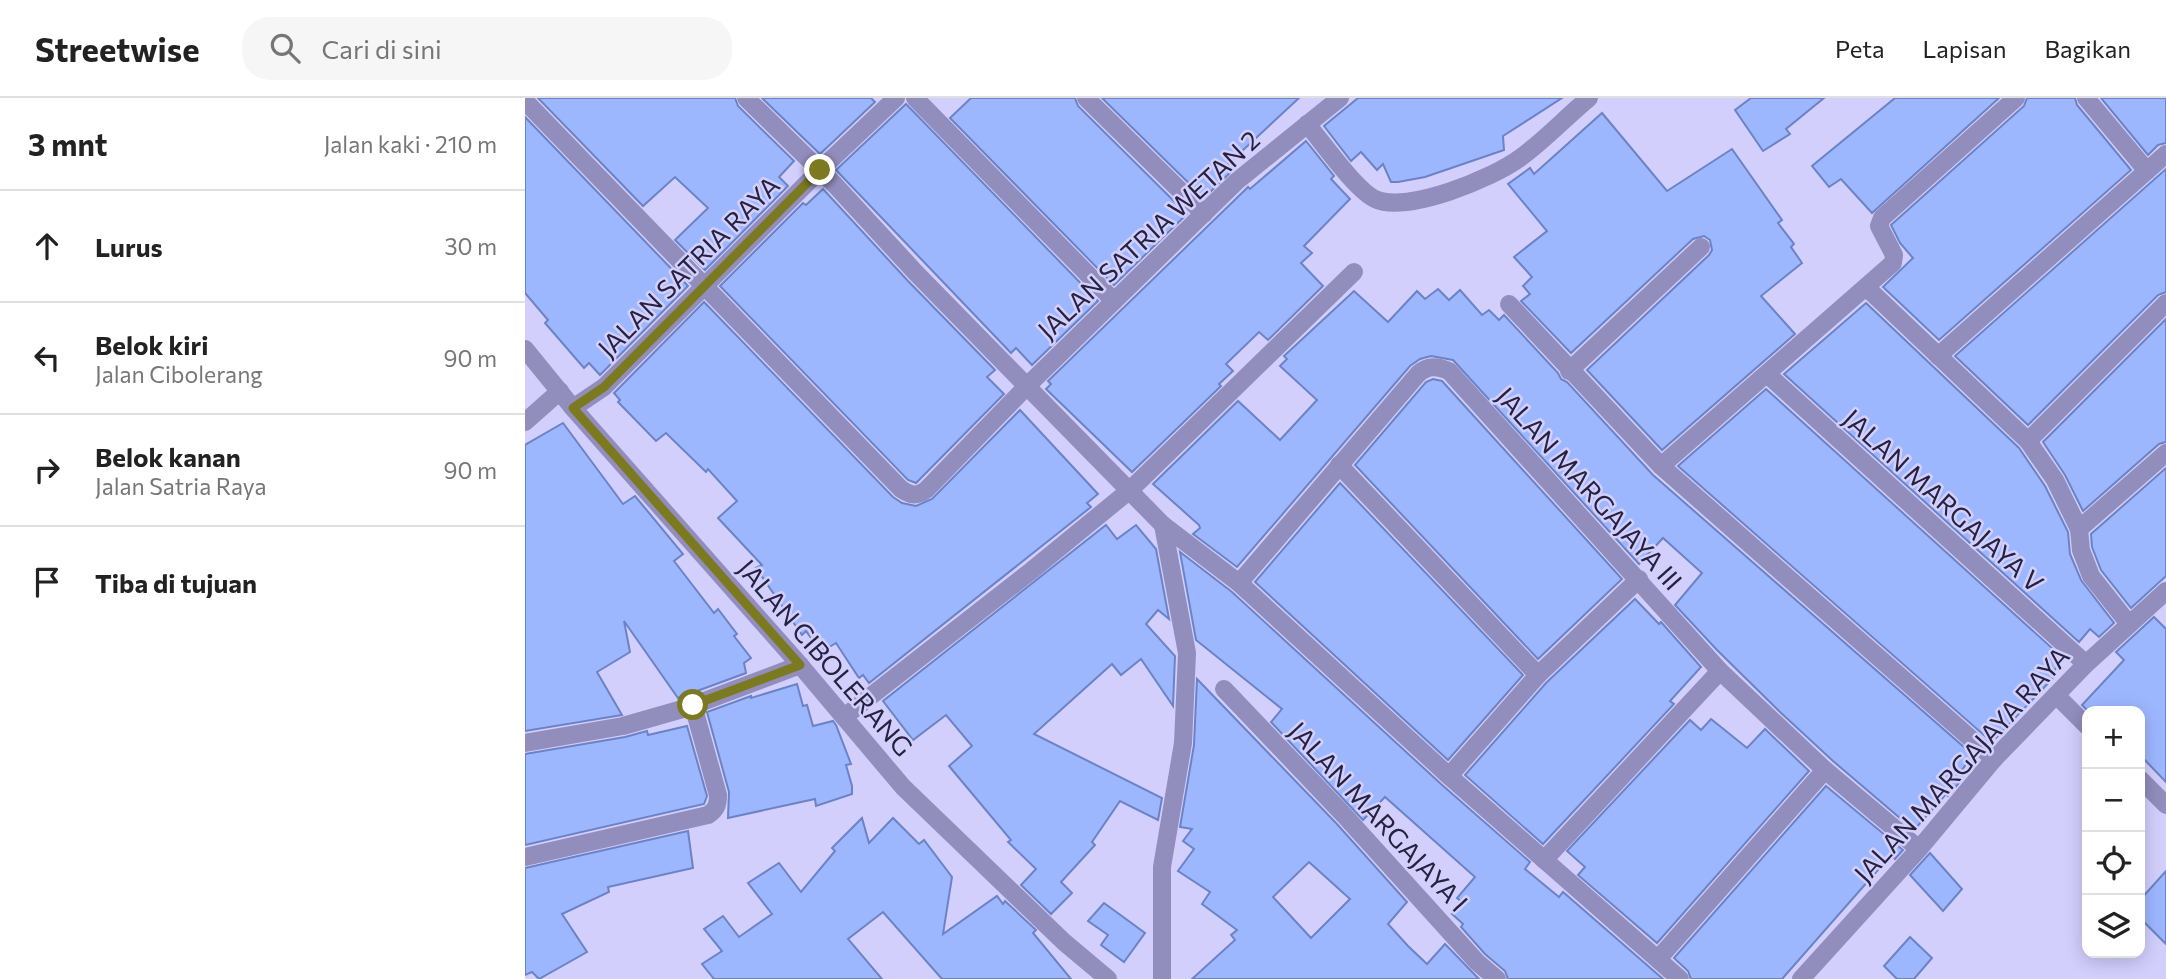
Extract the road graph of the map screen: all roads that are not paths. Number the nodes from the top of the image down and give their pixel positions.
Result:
1 (747, 98) edge
2 (896, 98) edge
3 (915, 98) edge
4 (1086, 98) edge
5 (1340, 98) edge
6 (1589, 98) edge
7 (2016, 98) edge
8 (2086, 98) edge
9 (525, 102) edge
10 (1571, 104) edge
11 (1307, 124) junction
12 (2166, 154) edge
13 (820, 170) junction
14 (2147, 171) junction
15 (1204, 214) junction
16 (1701, 247) dead end
17 (1354, 272) dead end
18 (704, 286) junction
19 (1867, 288) junction
20 (1114, 301) junction
21 (2166, 303) edge
22 (1509, 304) dead end
23 (525, 349) edge
24 (1938, 356) junction
25 (1569, 371) junction
26 (1767, 374) junction
27 (1028, 385) junction
28 (560, 391) junction
29 (573, 408) junction
30 (525, 422) edge
31 (2028, 441) junction
32 (2166, 453) edge
33 (1339, 464) junction
34 (1661, 466) junction
35 (1130, 490) junction
36 (1163, 525) junction
37 (2079, 529) junction
38 (1639, 579) junction
39 (1239, 583) junction
40 (2162, 602) edge
41 (2129, 624) junction
42 (2086, 664) junction
43 (800, 665) junction
44 (1720, 671) junction
45 (1538, 675) junction
46 (1224, 689) dead end
47 (2056, 695) junction
48 (693, 705) junction
49 (843, 717) junction
50 (2082, 721) edge
51 (525, 744) edge
52 (1994, 759) junction
53 (1825, 770) junction
54 (1449, 776) junction
55 (2145, 784) edge
56 (2166, 805) edge
57 (1919, 849) junction
58 (525, 857) edge
59 (1544, 860) junction
60 (1658, 959) junction
61 (1102, 977) edge
62 (1162, 979) edge
63 (1497, 979) edge
64 (1680, 979) edge
65 (1801, 979) edge

1 - 13 street
2 - 13 street, JALAN SATRIA RAYA
3 - 20 street
4 - 15 street
5 - 11 street, JALAN SATRIA WETAN 2
6 - 10 street
7 - 19 street
8 - 14 street
9 - 18 street
10 - 11 street
11 - 15 street, JALAN SATRIA WETAN 2
12 - 14 street
13 - 18 street, JALAN SATRIA RAYA
13 - 27 street
14 - 24 street
15 - 20 street, JALAN SATRIA WETAN 2
16 - 25 street
17 - 35 street
18 - 27 street, JALAN SATRIA WETAN 2
18 - 29 street, JALAN SATRIA RAYA
19 - 24 street
19 - 26 street
20 - 27 street, JALAN SATRIA WETAN 2
21 - 31 street
22 - 25 street
23 - 28 street, JALAN CIBOLERANG
24 - 31 street
25 - 34 street
26 - 34 street
26 - 42 street, JALAN MARGAJAYA V
27 - 35 street
28 - 29 street, JALAN CIBOLERANG
28 - 30 street
29 - 43 street, JALAN CIBOLERANG
31 - 37 street
32 - 37 street
33 - 38 street, JALAN MARGAJAYA III
33 - 39 street, JALAN MARGAJAYA III
33 - 45 street
34 - 52 street
35 - 36 street
35 - 49 street
36 - 39 street
36 - 62 street
37 - 41 street
38 - 44 street, JALAN MARGAJAYA III
38 - 45 street
39 - 54 street
40 - 41 street, JALAN MARGAJAYA RAYA
41 - 42 street, JALAN MARGAJAYA RAYA
42 - 47 street, JALAN MARGAJAYA RAYA
43 - 48 street
43 - 49 street, JALAN CIBOLERANG
44 - 53 street, JALAN MARGAJAYA III
44 - 59 street
45 - 54 street
46 - 63 street, JALAN MARGAJAYA I
47 - 50 street
47 - 52 street, JALAN MARGAJAYA RAYA
48 - 51 street
48 - 58 street
49 - 61 street, JALAN CIBOLERANG
52 - 57 street, JALAN MARGAJAYA RAYA
53 - 57 street, JALAN MARGAJAYA III
53 - 60 street
54 - 59 street
55 - 56 street
57 - 65 street, JALAN MARGAJAYA RAYA
59 - 60 street
60 - 64 street

